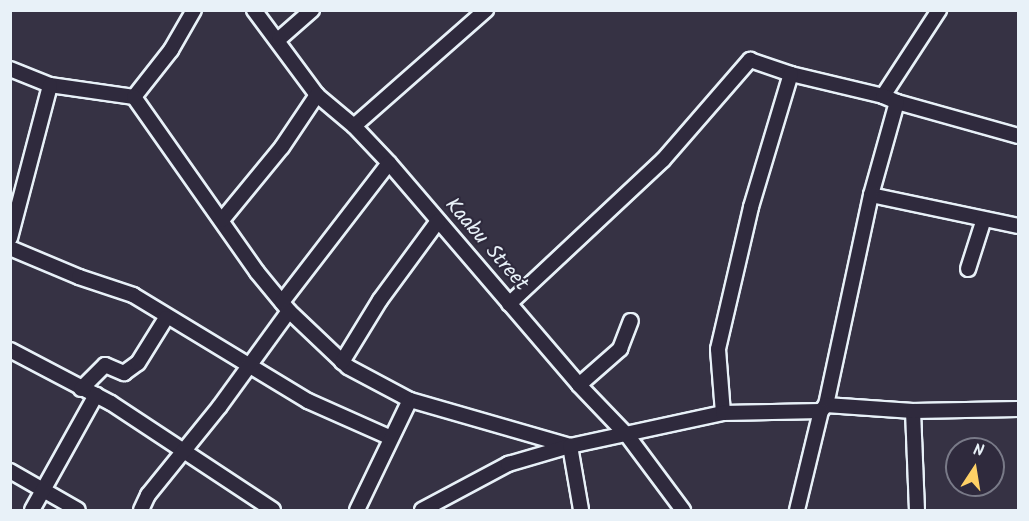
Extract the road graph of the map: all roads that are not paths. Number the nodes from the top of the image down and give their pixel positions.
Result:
1 (254, 10) edge
2 (312, 10) edge
3 (486, 10) edge
4 (939, 10) edge
5 (193, 11) edge
6 (279, 39) junction
7 (10, 69) edge
8 (790, 74) junction
9 (50, 85) junction
10 (317, 95) junction
11 (882, 96) junction
12 (134, 97) junction
13 (897, 102) junction
14 (354, 126) junction
15 (1018, 136) edge
16 (389, 163) junction
17 (871, 195) junction
18 (984, 219) junction
19 (222, 220) junction
20 (438, 221) junction
21 (1018, 226) edge
22 (10, 238) edge
23 (10, 248) edge
24 (968, 269) dead end
25 (509, 304) junction
26 (285, 306) junction
27 (166, 318) junction
28 (631, 321) dead end
29 (10, 350) edge
30 (342, 362) junction
31 (248, 364) junction
32 (579, 385) junction
33 (81, 389) junction
34 (96, 395) junction
35 (410, 400) junction
36 (824, 408) junction
37 (1018, 409) edge
38 (913, 411) junction
39 (723, 414) junction
40 (627, 435) junction
41 (389, 438) junction
42 (570, 446) junction
43 (180, 452) junction
44 (10, 471) edge
45 (46, 488) junction
46 (32, 510) edge
47 (78, 510) edge
48 (141, 510) edge
49 (273, 510) edge
50 (357, 510) edge
51 (422, 510) edge
52 (581, 510) edge
53 (683, 510) edge
54 (797, 510) edge
55 (917, 510) edge

1 - 6 street, Kaabu Street
2 - 6 street
3 - 14 street
4 - 11 street
5 - 12 street
6 - 10 street, Kaabu Street
7 - 9 street
8 - 11 street
8 - 25 street
8 - 39 street
9 - 12 street
9 - 22 street
10 - 14 street, Kaabu Street
10 - 19 street
11 - 13 street
12 - 19 street
13 - 15 street
13 - 17 street
14 - 16 street, Kaabu Street
16 - 20 street, Kaabu Street
16 - 26 street
17 - 18 street
17 - 36 street
18 - 21 street
18 - 24 street
19 - 26 street
20 - 25 street, Kaabu Street
20 - 30 street
23 - 27 street
25 - 32 street, Kaabu Street
26 - 30 street
26 - 31 street
27 - 31 street
27 - 33 street
28 - 32 street
29 - 33 street
30 - 35 street
31 - 41 street
31 - 43 street
32 - 40 street, Kaabu Street
33 - 34 street
34 - 43 street
34 - 45 street
35 - 41 street
35 - 42 street
36 - 38 street
36 - 39 street
36 - 54 street
37 - 38 street
38 - 55 street
39 - 40 street
40 - 42 street
40 - 53 street, Kaabu Street
41 - 50 street
42 - 51 street
42 - 52 street
43 - 48 street
43 - 49 street
44 - 45 street
45 - 46 street
45 - 47 street

